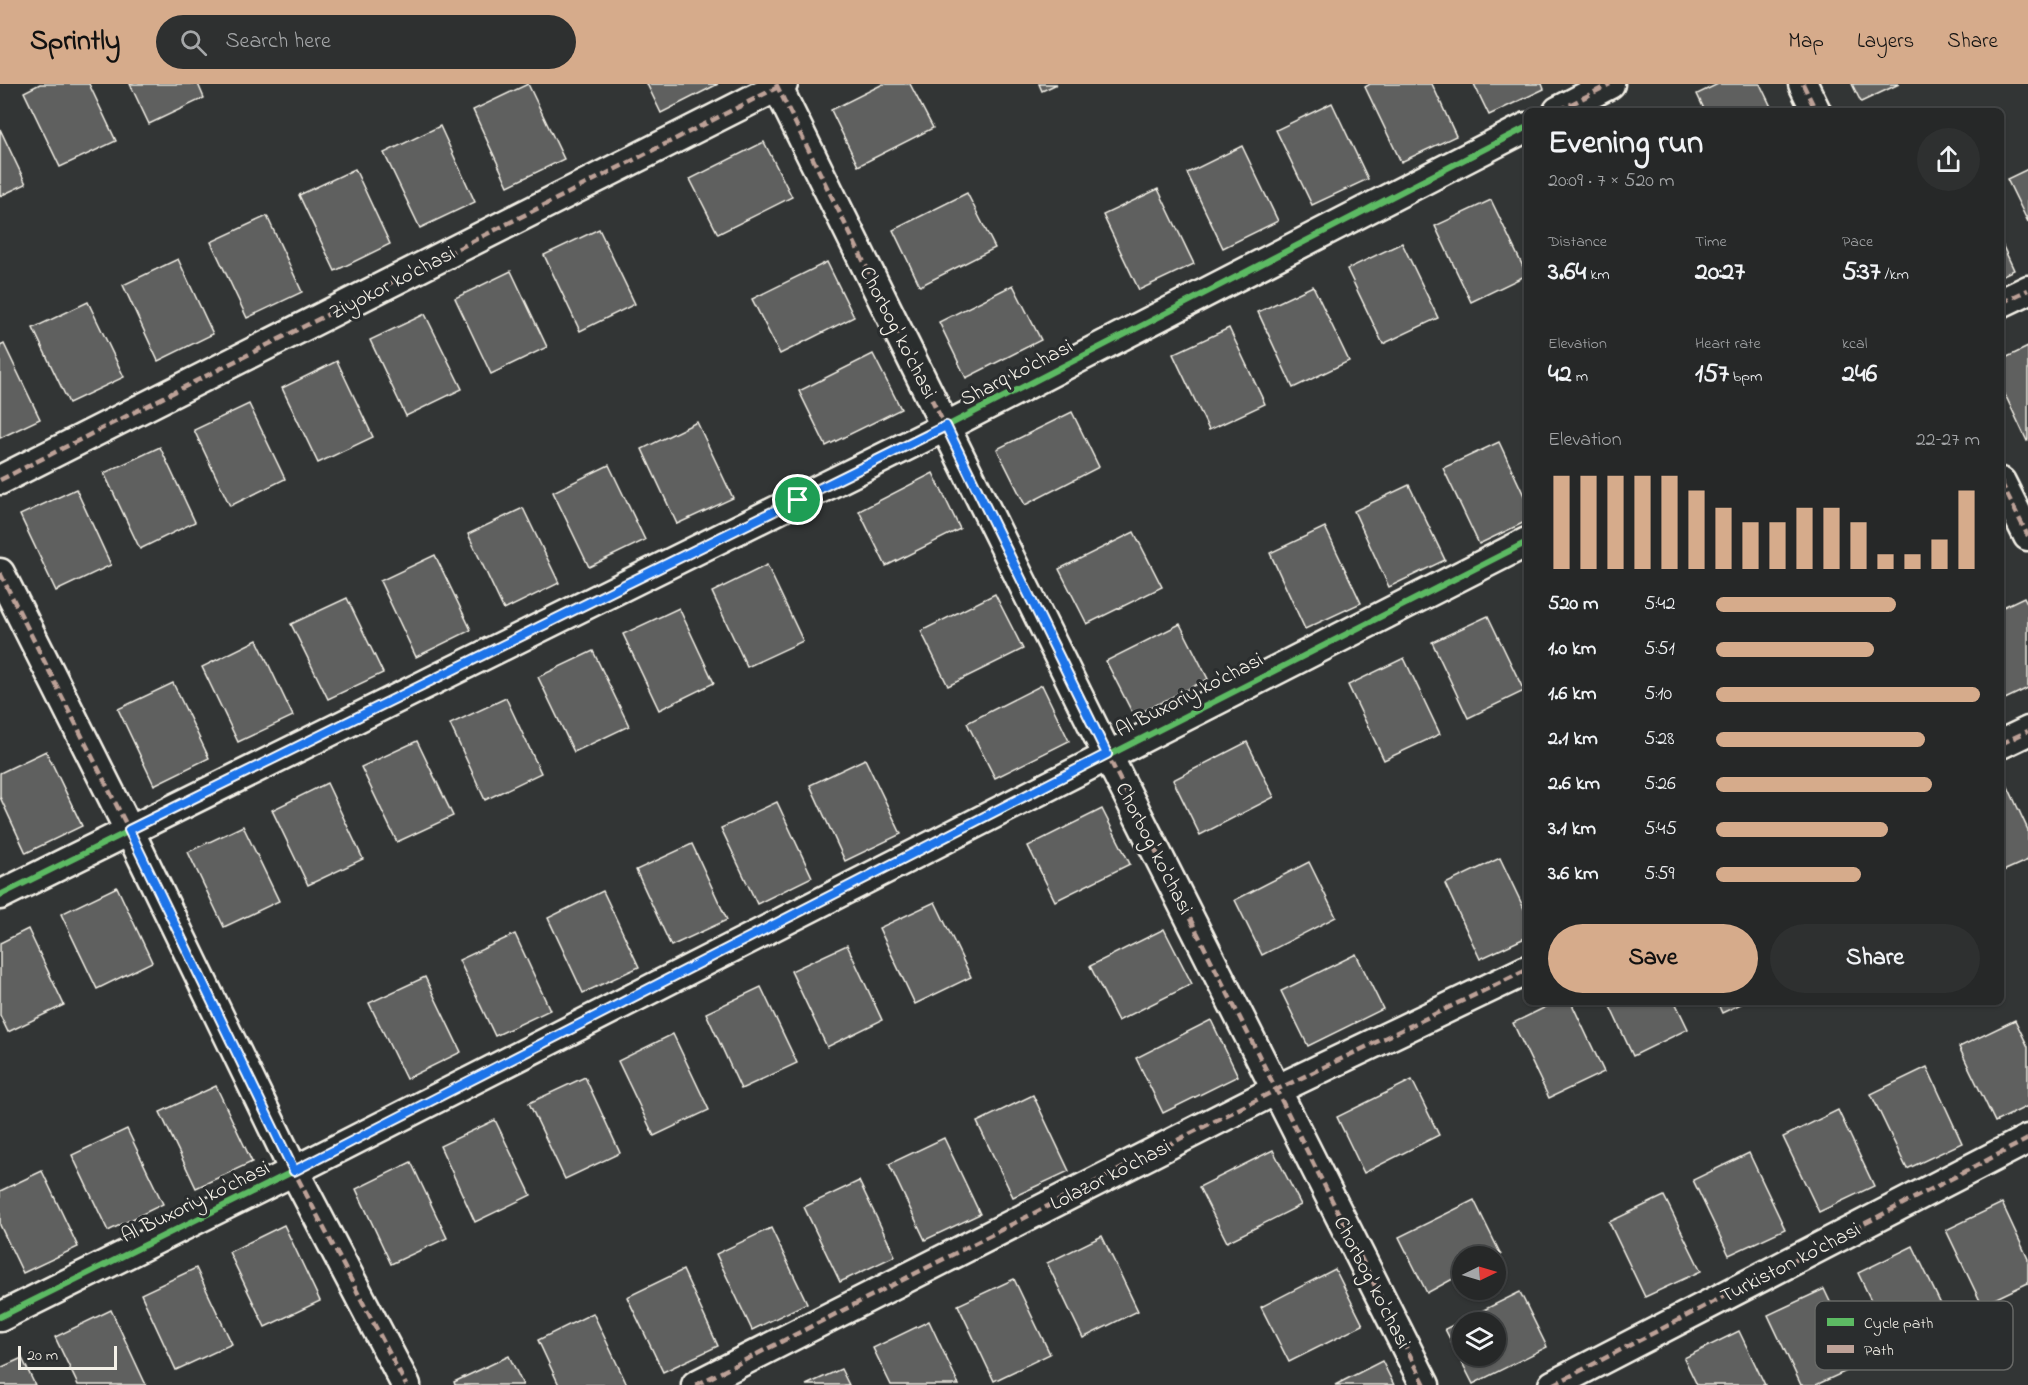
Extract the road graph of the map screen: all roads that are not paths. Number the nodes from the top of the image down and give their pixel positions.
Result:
1 (1610, 84) edge
2 (1803, 84) edge
3 (779, 85) edge
4 (1564, 108) edge
5 (1815, 108) edge
6 (1524, 129) edge
7 (2028, 290) edge
8 (2004, 302) edge
9 (946, 426) junction
10 (0, 480) edge
11 (2004, 488) edge
12 (2028, 536) edge
13 (1524, 544) edge
14 (0, 573) edge
15 (2028, 731) edge
16 (2004, 743) edge
17 (1107, 754) junction
18 (129, 830) junction
19 (0, 895) edge
20 (1524, 971) edge
21 (1276, 1090) junction
22 (2028, 1139) edge
23 (294, 1171) junction
24 (0, 1317) edge
25 (406, 1385) edge
26 (696, 1385) edge
27 (1425, 1385) edge
28 (1553, 1385) edge

1 - 4 street
2 - 5 street
3 - 9 street, Chorbog' ko'chasi
3 - 10 street, Ziyokor ko'chasi
6 - 9 street, Sharq ko'chasi
7 - 8 street
9 - 17 street, Chorbog' ko'chasi
9 - 18 street, Sharq ko'chasi
11 - 12 street
13 - 17 street, Al Buxoriy ko'chasi
14 - 18 street
15 - 16 street
17 - 21 street, Chorbog' ko'chasi
17 - 23 street, Al Buxoriy ko'chasi
18 - 19 street, Sharq ko'chasi
18 - 23 street
20 - 21 street, Lolazor ko'chasi
21 - 26 street, Lolazor ko'chasi
21 - 27 street, Chorbog' ko'chasi
22 - 28 street, Turkiston ko'chasi
23 - 24 street, Al Buxoriy ko'chasi
23 - 25 street

